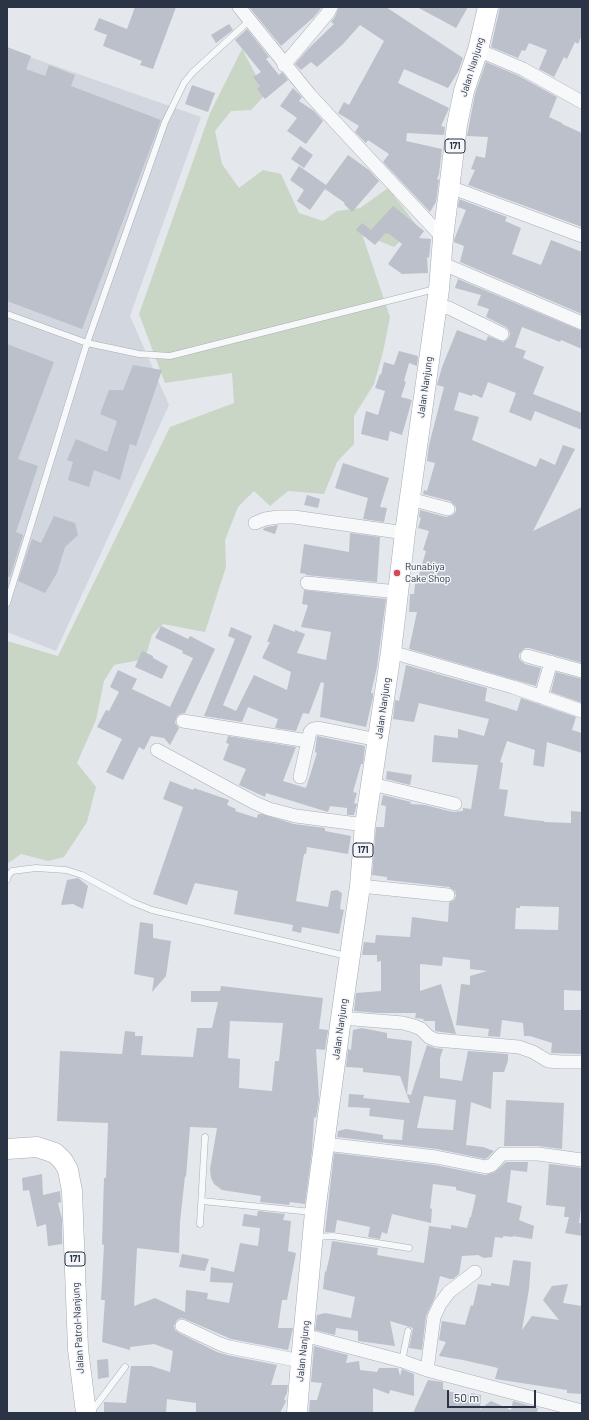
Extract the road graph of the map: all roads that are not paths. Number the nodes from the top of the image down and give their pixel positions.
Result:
1 (239, 7) edge
2 (331, 7) edge
3 (485, 8) edge
4 (250, 20) junction
5 (478, 50) junction
6 (284, 64) junction
7 (582, 102) edge
8 (450, 187) junction
9 (582, 236) edge
10 (443, 238) junction
11 (441, 263) junction
12 (438, 298) junction
13 (7, 314) edge
14 (582, 323) edge
15 (502, 334) dead end
16 (87, 343) junction
17 (410, 499) junction
18 (448, 509) dead end
19 (255, 523) dead end
20 (405, 534) junction
21 (307, 583) dead end
22 (398, 592) junction
23 (7, 603) edge
24 (391, 652) junction
25 (527, 656) dead end
26 (551, 662) junction
27 (582, 671) edge
28 (541, 697) junction
29 (582, 711) edge
30 (183, 720) dead end
31 (378, 740) junction
32 (308, 741) junction
33 (157, 750) dead end
34 (300, 777) dead end
35 (372, 784) junction
36 (455, 804) dead end
37 (366, 825) junction
38 (7, 880) edge
39 (360, 886) junction
40 (448, 895) dead end
41 (350, 957) junction
42 (341, 1018) junction
43 (582, 1062) edge
44 (205, 1137) dead end
45 (324, 1144) junction
46 (10, 1149) edge
47 (582, 1160) edge
48 (202, 1201) junction
49 (315, 1212) junction
50 (200, 1224) dead end
51 (314, 1238) junction
52 (409, 1248) dead end
53 (475, 1272) dead end
54 (182, 1326) dead end
55 (408, 1331) dead end
56 (304, 1335) junction
57 (301, 1361) junction
58 (402, 1361) junction
59 (125, 1366) dead end
60 (427, 1370) junction
61 (582, 1411) edge
62 (86, 1413) edge
63 (90, 1413) edge
64 (297, 1413) edge

1 - 4 street
2 - 6 street
3 - 5 main road, Jalan Nanjung / 171
4 - 6 street
4 - 16 lane
5 - 7 street
5 - 8 main road, Jalan Nanjung / 171
6 - 10 street
8 - 9 street
8 - 10 main road, Jalan Nanjung / 171
10 - 11 main road, Jalan Nanjung / 171
11 - 12 main road, Jalan Nanjung / 171
11 - 14 street
12 - 15 street
12 - 16 lane
12 - 17 main road, Jalan Nanjung / 171
13 - 16 lane
16 - 23 lane
17 - 18 street
17 - 20 main road, Jalan Nanjung / 171
19 - 20 street
20 - 22 main road, Jalan Nanjung / 171
21 - 22 street
22 - 24 main road, Jalan Nanjung / 171
24 - 28 street
24 - 31 main road, Jalan Nanjung / 171
25 - 26 street
26 - 27 street
26 - 28 street
28 - 29 street
30 - 32 street
31 - 32 street
31 - 35 main road, Jalan Nanjung / 171
32 - 34 street
33 - 37 street
35 - 36 street
35 - 37 main road, Jalan Nanjung / 171
37 - 39 main road, Jalan Nanjung / 171
38 - 41 lane
39 - 40 street
39 - 41 main road, Jalan Nanjung / 171
41 - 42 main road, Jalan Nanjung / 171
42 - 43 street
42 - 45 main road, Jalan Nanjung / 171
44 - 48 lane
45 - 47 street
45 - 49 main road, Jalan Nanjung / 171
46 - 62 main road, Jalan Patrol-Nanjung / 171
48 - 49 lane
48 - 50 lane
49 - 51 main road, Jalan Nanjung / 171
51 - 52 lane
51 - 56 main road, Jalan Nanjung / 171
53 - 60 street
54 - 57 street
55 - 58 lane
56 - 57 main road, Jalan Nanjung / 171
56 - 58 street
57 - 64 main road, Jalan Nanjung / 171
58 - 60 street
59 - 63 lane
60 - 61 street

